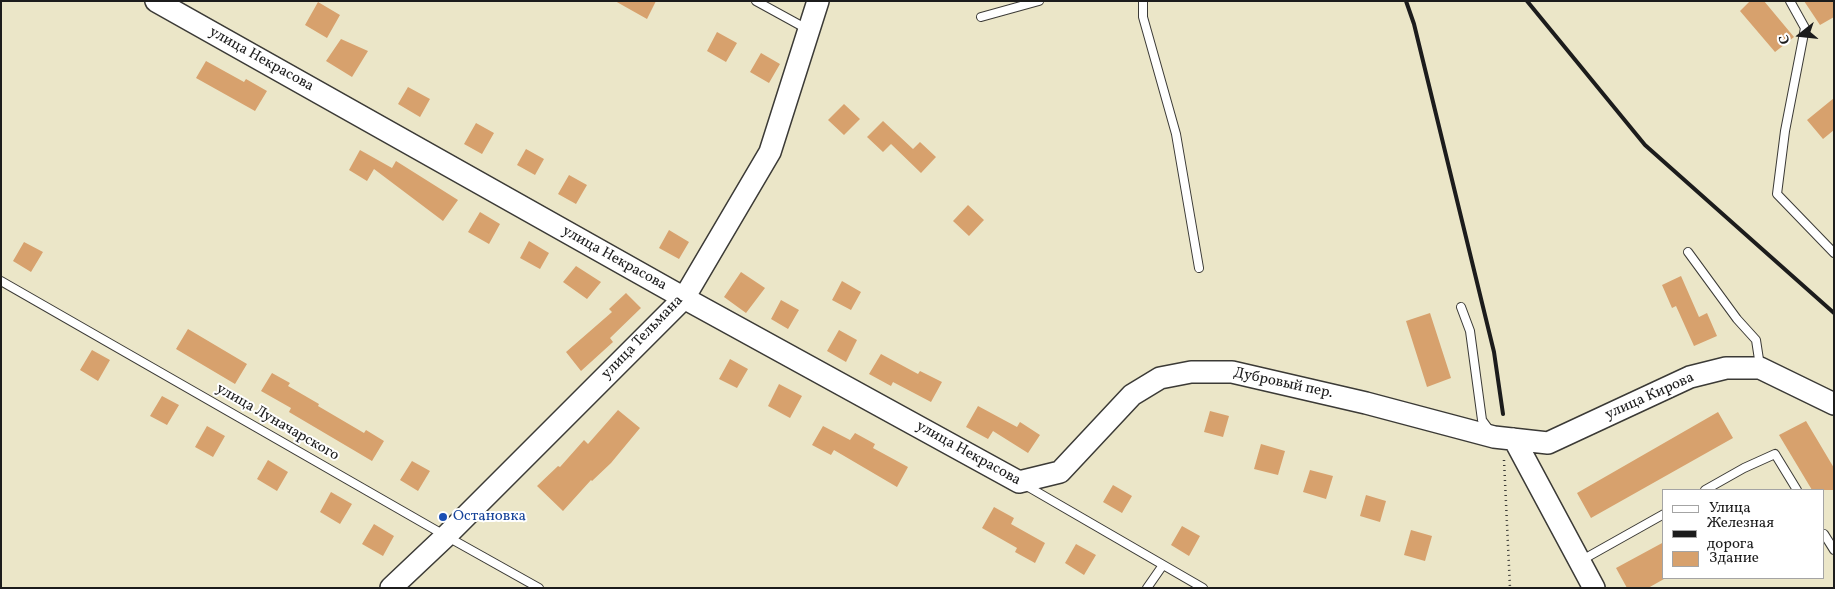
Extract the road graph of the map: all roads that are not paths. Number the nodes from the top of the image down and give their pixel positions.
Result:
1 (156, 1) edge
2 (756, 1) edge
3 (818, 1) edge
4 (1039, 1) edge
5 (1143, 1) edge
6 (1790, 1) edge
7 (981, 17) dead end
8 (809, 30) junction
9 (1688, 252) dead end
10 (1834, 253) edge
11 (1199, 268) dead end
12 (1, 281) edge
13 (684, 298) junction
14 (1461, 308) dead end
15 (1760, 368) junction
16 (1834, 404) edge
17 (1504, 438) junction
18 (1019, 482) junction
19 (1707, 489) edge
20 (1796, 489) edge
21 (1662, 515) edge
22 (446, 536) junction
23 (1825, 536) edge
24 (1834, 550) edge
25 (1580, 561) junction
26 (1164, 565) junction
27 (391, 588) edge
28 (539, 588) edge
29 (1147, 588) edge
30 (1203, 588) edge
31 (1594, 588) edge

1 - 13 street, улица Некрасова
2 - 8 lane
3 - 8 street, улица Тельмана
4 - 7 lane
5 - 11 lane
6 - 10 lane
8 - 13 street, улица Тельмана
9 - 15 lane
12 - 22 lane, улица Луначарского
13 - 18 street, улица Некрасова
13 - 22 street, улица Тельмана
14 - 17 lane
15 - 16 street, улица Кирова
15 - 17 street, улица Кирова
17 - 18 street, Дубровый пер.
17 - 25 street
18 - 26 lane, улица Некрасова
19 - 20 lane
21 - 25 lane
22 - 27 street, улица Тельмана
22 - 28 lane, улица Луначарского
23 - 24 lane
25 - 31 street
26 - 29 lane
26 - 30 lane, улица Некрасова

